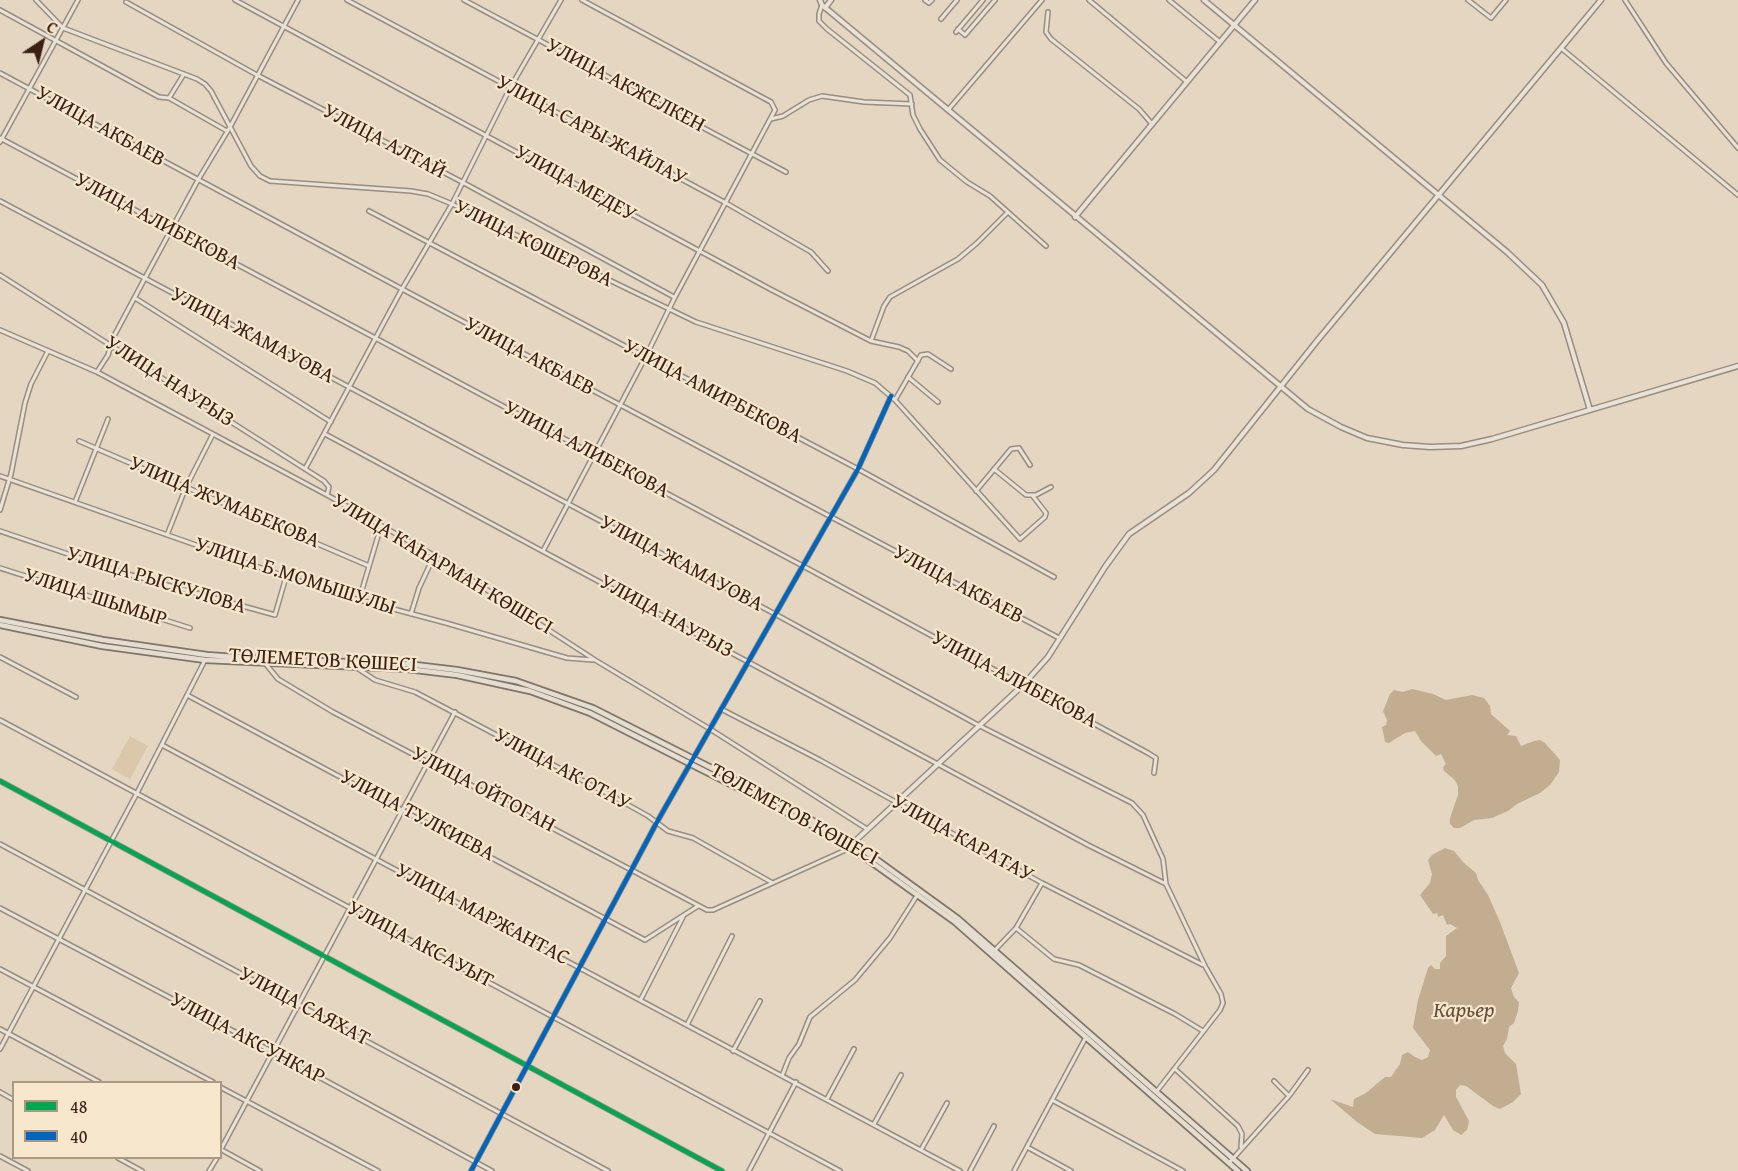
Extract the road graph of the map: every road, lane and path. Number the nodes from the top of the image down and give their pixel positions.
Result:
1 (36, 0) edge
2 (78, 0) edge
3 (235, 0) edge
4 (298, 0) edge
5 (347, 0) edge
6 (464, 0) edge
7 (561, 0) edge
8 (582, 0) edge
9 (831, 0) edge
10 (925, 0) edge
11 (932, 0) edge
12 (957, 0) edge
13 (983, 0) edge
14 (994, 0) edge
15 (1042, 0) edge
16 (1089, 0) edge
17 (1169, 0) edge
18 (1204, 0) edge
19 (1255, 0) edge
20 (1468, 0) edge
21 (1506, 0) edge
22 (1601, 0) edge
23 (1625, 0) edge
24 (126, 2) dead end
25 (822, 4) edge
26 (0, 10) edge
27 (1048, 12) dead end
28 (940, 19) dead end
29 (1234, 25) junction
30 (284, 27) junction
31 (63, 28) junction
32 (538, 40) junction
33 (56, 41) junction
34 (1220, 42) junction
35 (1561, 48) junction
36 (0, 73) edge
37 (184, 74) junction
38 (257, 75) junction
39 (1187, 82) junction
40 (28, 88) junction
41 (510, 88) junction
42 (169, 98) junction
43 (912, 104) junction
44 (948, 110) junction
45 (771, 119) junction
46 (1152, 124) junction
47 (229, 129) junction
48 (486, 135) junction
49 (1, 140) edge
50 (1738, 148) edge
51 (753, 154) junction
52 (786, 172) dead end
53 (198, 180) junction
54 (462, 182) junction
55 (1438, 195) junction
56 (1738, 195) edge
57 (0, 201) edge
58 (726, 203) junction
59 (452, 204) junction
60 (369, 211) dead end
61 (1008, 212) junction
62 (1075, 217) junction
63 (172, 230) junction
64 (431, 242) junction
65 (1046, 246) dead end
66 (700, 252) junction
67 (828, 271) dead end
68 (0, 274) edge
69 (145, 279) junction
70 (402, 290) junction
71 (675, 297) junction
72 (135, 298) junction
73 (668, 310) junction
74 (0, 330) edge
75 (376, 339) junction
76 (871, 341) junction
77 (111, 345) junction
78 (48, 351) junction
79 (646, 356) junction
80 (918, 360) junction
81 (1738, 366) edge
82 (951, 369) dead end
83 (97, 372) junction
84 (908, 377) junction
85 (1281, 386) junction
86 (349, 388) junction
87 (891, 396) junction
88 (895, 400) junction
89 (938, 402) dead end
90 (620, 405) junction
91 (1590, 410) junction
92 (108, 419) dead end
93 (331, 422) junction
94 (213, 434) junction
95 (325, 434) junction
96 (79, 441) dead end
97 (97, 449) junction
98 (594, 455) junction
99 (1030, 465) dead end
100 (305, 469) junction
101 (858, 469) junction
102 (994, 469) junction
103 (0, 476) edge
104 (9, 479) junction
105 (186, 487) junction
106 (1051, 487) dead end
107 (976, 491) junction
108 (327, 495) junction
109 (1032, 495) junction
110 (75, 502) junction
111 (567, 504) junction
112 (0, 510) edge
113 (831, 517) junction
114 (381, 526) junction
115 (0, 531) edge
116 (167, 535) junction
117 (543, 551) junction
118 (434, 556) junction
119 (369, 566) junction
120 (803, 566) junction
121 (0, 568) edge
122 (286, 577) junction
123 (1053, 577) dead end
124 (359, 600) junction
125 (411, 614) junction
126 (776, 614) junction
127 (0, 620) edge
128 (0, 625) edge
129 (190, 628) dead end
130 (1059, 638) junction
131 (0, 657) edge
132 (205, 660) junction
133 (595, 660) junction
134 (750, 661) junction
135 (265, 663) junction
136 (354, 664) junction
137 (1023, 685) junction
138 (187, 695) junction
139 (76, 697) dead end
140 (722, 710) junction
141 (455, 712) junction
142 (0, 720) edge
143 (978, 724) junction
144 (710, 729) junction
145 (162, 744) junction
146 (428, 761) junction
147 (691, 761) junction
148 (939, 763) junction
149 (1155, 773) dead end
150 (0, 781) edge
151 (137, 793) junction
152 (897, 803) junction
153 (403, 809) junction
154 (657, 822) junction
155 (867, 829) junction
156 (111, 841) junction
157 (0, 844) edge
158 (852, 845) junction
159 (376, 858) junction
160 (632, 869) junction
161 (771, 882) junction
162 (1042, 883) junction
163 (1166, 884) junction
164 (84, 890) junction
165 (919, 892) junction
166 (698, 906) junction
167 (350, 907) junction
168 (0, 908) edge
169 (684, 916) junction
170 (607, 918) junction
171 (1016, 928) junction
172 (732, 936) dead end
173 (58, 939) junction
174 (995, 950) junction
175 (325, 955) junction
176 (1205, 966) junction
177 (580, 967) junction
178 (0, 969) edge
179 (33, 987) junction
180 (640, 999) junction
181 (760, 1001) dead end
182 (298, 1005) junction
183 (554, 1016) junction
184 (687, 1025) junction
185 (0, 1029) edge
186 (1203, 1031) junction
187 (9, 1033) junction
188 (1087, 1035) junction
189 (0, 1049) edge
190 (854, 1049) dead end
191 (733, 1051) junction
192 (273, 1052) junction
193 (528, 1066) junction
194 (1175, 1069) junction
195 (1308, 1070) dead end
196 (901, 1075) dead end
197 (782, 1076) junction
198 (95, 1081) edge
199 (209, 1081) edge
200 (1274, 1081) dead end
201 (796, 1082) junction
202 (222, 1088) edge
203 (1157, 1091) junction
204 (1289, 1096) junction
205 (827, 1098) junction
206 (1052, 1100) junction
207 (247, 1101) junction
208 (947, 1103) dead end
209 (502, 1113) junction
210 (874, 1124) junction
211 (994, 1126) dead end
212 (769, 1133) junction
213 (1027, 1147) junction
214 (222, 1148) edge
215 (1241, 1149) junction
216 (921, 1150) junction
217 (222, 1151) edge
218 (0, 1156) edge
219 (120, 1159) edge
220 (1231, 1161) junction
221 (476, 1162) junction
222 (28, 1171) edge
223 (142, 1171) edge
224 (260, 1171) edge
225 (378, 1171) edge
226 (471, 1171) edge
227 (492, 1171) edge
228 (608, 1171) edge
229 (722, 1171) edge
230 (749, 1171) edge
231 (840, 1171) edge
232 (960, 1171) edge
233 (970, 1171) edge
234 (1014, 1171) edge
235 (1071, 1171) edge
236 (1183, 1171) edge
237 (1238, 1171) edge
238 (1247, 1171) edge

1 - 31 street, УЛИЦА КОШЕРОВА
2 - 31 street
3 - 30 street, УЛИЦА МЕДЕУ
4 - 30 street
5 - 41 street, УЛИЦА САРЫ ЖАЙЛАУ
6 - 32 street, УЛИЦА АКЖЕЛКЕН
7 - 32 street
8 - 45 street
9 - 25 street
10 - 11 street
12 - 28 street
13 - 14 street
15 - 44 street
16 - 39 street
17 - 34 street
18 - 29 street
19 - 29 street
20 - 21 street
22 - 35 street
23 - 50 street
24 - 38 street, УЛИЦА АЛТАЙ
25 - 43 street
25 - 44 street
26 - 33 street
27 - 46 street
29 - 34 street
29 - 55 street
30 - 38 street
30 - 48 street, УЛИЦА МЕДЕУ
31 - 33 street
31 - 37 street, УЛИЦА КОШЕРОВА
32 - 41 street
32 - 51 street, УЛИЦА АКЖЕЛКЕН
33 - 40 street
33 - 42 street
34 - 39 street
35 - 55 street
35 - 56 street
36 - 40 street, УЛИЦА АКБАЕВ
37 - 42 street
37 - 47 street, УЛИЦА КОШЕРОВА
38 - 47 street
38 - 54 street, УЛИЦА АЛТАЙ
39 - 46 street
40 - 49 street
40 - 53 street, УЛИЦА АКБАЕВ
41 - 48 street
41 - 58 street, УЛИЦА САРЫ ЖАЙЛАУ
42 - 47 street
43 - 45 street
43 - 61 street
44 - 62 street
45 - 51 street
46 - 62 street
47 - 53 street
47 - 59 street, УЛИЦА КОШЕРОВА
48 - 54 street
48 - 66 street, УЛИЦА МЕДЕУ
49 - 63 street, УЛИЦА АЛИБЕКОВА
51 - 52 street, УЛИЦА АКЖЕЛКЕН
51 - 58 street
53 - 63 street
53 - 70 street, УЛИЦА АКБАЕВ
54 - 59 street
54 - 71 street, УЛИЦА АЛТАЙ
55 - 85 street
55 - 91 street
57 - 69 street, УЛИЦА ЖАМАУОВА
58 - 66 street
58 - 67 street, УЛИЦА САРЫ ЖАЙЛАУ
59 - 64 street
59 - 73 street, УЛИЦА КОШЕРОВА
60 - 64 street, УЛИЦА АМИРБЕКОВА
61 - 65 street
61 - 76 street
62 - 85 street
63 - 69 street
63 - 75 street, УЛИЦА АЛИБЕКОВА
64 - 70 street
64 - 79 street, УЛИЦА АМИРБЕКОВА
66 - 71 street
66 - 76 street, УЛИЦА МЕДЕУ
68 - 77 street, УЛИЦА НАУРЫЗ
69 - 72 street
69 - 86 street, УЛИЦА ЖАМАУОВА
70 - 75 street
70 - 90 street, УЛИЦА АКБАЕВ
71 - 73 street
72 - 77 street
72 - 93 street
73 - 79 street
73 - 87 street, УЛИЦА КОШЕРОВА
74 - 78 street, УЛИЦА КАҺАРМАН КӨШЕСІ
75 - 86 street
75 - 98 street, УЛИЦА АЛИБЕКОВА
76 - 80 street, УЛИЦА МЕДЕУ
77 - 83 street
77 - 100 street, УЛИЦА НАУРЫЗ
78 - 83 street, УЛИЦА КАҺАРМАН КӨШЕСІ
78 - 104 street
79 - 90 street
79 - 101 street, УЛИЦА АМИРБЕКОВА
80 - 82 street
80 - 84 street
81 - 91 street
83 - 94 street, УЛИЦА КАҺАРМАН КӨШЕСІ
84 - 88 street
84 - 89 street
85 - 91 street
85 - 130 street
86 - 93 street
86 - 111 street, УЛИЦА ЖАМАУОВА
87 - 88 street, УЛИЦА КОШЕРОВА
87 - 101 street
88 - 107 street, УЛИЦА КОШЕРОВА
90 - 98 street
90 - 113 street, УЛИЦА АКБАЕВ
92 - 97 street
93 - 95 street
94 - 105 street
94 - 108 street, УЛИЦА КАҺАРМАН КӨШЕСІ
95 - 100 street
95 - 117 street, УЛИЦА НАУРЫЗ
96 - 97 street, УЛИЦА ЖУМАБЕКОВА
97 - 105 street, УЛИЦА ЖУМАБЕКОВА
97 - 110 street
98 - 111 street
98 - 120 street, УЛИЦА АЛИБЕКОВА
99 - 102 street
100 - 108 street, УЛИЦА НАУРЫЗ
101 - 113 street
101 - 123 street, УЛИЦА АМИРБЕКОВА
102 - 107 street
102 - 109 street
103 - 104 street, УЛИЦА Б.МОМЫШУЛЫ
104 - 110 street, УЛИЦА Б.МОМЫШУЛЫ
104 - 112 street
105 - 116 street
105 - 119 street, УЛИЦА ЖУМАБЕКОВА
106 - 109 street
107 - 109 street, УЛИЦА КОШЕРОВА
108 - 114 street, УЛИЦА КАҺАРМАН КӨШЕСІ
110 - 116 street, УЛИЦА Б.МОМЫШУЛЫ
111 - 117 street
111 - 126 street, УЛИЦА ЖАМАУОВА
113 - 120 street
113 - 130 street, УЛИЦА АКБАЕВ
114 - 118 street, УЛИЦА КАҺАРМАН КӨШЕСІ
114 - 119 street
115 - 122 street, УЛИЦА РЫСКУЛОВА
116 - 122 street, УЛИЦА Б.МОМЫШУЛЫ
117 - 134 street, УЛИЦА НАУРЫЗ
118 - 125 street
118 - 133 street, УЛИЦА КАҺАРМАН КӨШЕСІ
119 - 124 street
120 - 126 street
120 - 137 street, УЛИЦА АЛИБЕКОВА
121 - 129 street, УЛИЦА ШЫМЫР
122 - 124 street, УЛИЦА Б.МОМЫШУЛЫ
124 - 125 street, УЛИЦА Б.МОМЫШУЛЫ
125 - 133 street, УЛИЦА Б.МОМЫШУЛЫ
126 - 134 street
126 - 143 street, УЛИЦА ЖАМАУОВА
127 - 136 main road, ТӨЛЕМЕТОВ КӨШЕСІ
128 - 132 main road, ТӨЛЕМЕТОВ КӨШЕСІ
130 - 137 street
131 - 139 street
132 - 135 main road, ТӨЛЕМЕТОВ КӨШЕСІ
132 - 138 street
133 - 144 street, УЛИЦА КАҺАРМАН КӨШЕСІ
134 - 140 street
134 - 148 street, УЛИЦА НАУРЫЗ
135 - 136 main road, ТӨЛЕМЕТОВ КӨШЕСІ
135 - 146 street, УЛИЦА ОЙТОГАН
136 - 141 street, УЛИЦА АК ОТАУ
136 - 147 main road, ТӨЛЕМЕТОВ КӨШЕСІ
137 - 143 street
137 - 149 street, УЛИЦА АЛИБЕКОВА
138 - 145 street
138 - 153 street, УЛИЦА ТУЛКИЕВА
140 - 144 street
140 - 152 street, УЛИЦА КАРАТАУ
141 - 146 street
141 - 154 street, УЛИЦА АК ОТАУ
142 - 151 street, УЛИЦА АКСАУЫТ
143 - 148 street
143 - 163 street, УЛИЦА ЖАМАУОВА
144 - 147 street
144 - 155 street, УЛИЦА КАҺАРМАН КӨШЕСІ
145 - 151 street
145 - 159 street, УЛИЦА МАРЖАНТАС
146 - 153 street
146 - 160 street, УЛИЦА ОЙТОГАН
147 - 154 street
147 - 158 main road, ТӨЛЕМЕТОВ КӨШЕСІ
148 - 152 street
148 - 163 street, УЛИЦА НАУРЫЗ
150 - 156 street
151 - 156 street
151 - 167 street, УЛИЦА АКСАУЫТ
152 - 155 street
152 - 162 street, УЛИЦА КАРАТАУ
153 - 159 street
153 - 170 street, УЛИЦА ТУЛКИЕВА
154 - 160 street
154 - 161 street, УЛИЦА АК ОТАУ
155 - 158 street
156 - 164 street
156 - 175 street
157 - 164 street, УЛИЦА САЯХАТ
158 - 161 street
158 - 165 main road, ТӨЛЕМЕТОВ КӨШЕСІ
159 - 167 street
159 - 177 street, УЛИЦА МАРЖАНТАС
160 - 166 street, УЛИЦА ОЙТОГАН
160 - 170 street
161 - 166 street, УЛИЦА ОЙТОГАН
162 - 171 street
162 - 176 street, УЛИЦА КАРАТАУ
163 - 176 street, УЛИЦА ЖАМАУОВА
164 - 173 street
164 - 182 street, УЛИЦА САЯХАТ
165 - 174 main road, ТӨЛЕМЕТОВ КӨШЕСІ
165 - 188 main road, ТӨЛЕМЕТОВ КӨШЕСІ
165 - 197 street
166 - 169 street
167 - 175 street
167 - 183 street, УЛИЦА АКСАУЫТ
168 - 173 street, УЛИЦА АКСУНКАР
169 - 170 street, УЛИЦА ТУЛКИЕВА
169 - 180 street
170 - 177 street
171 - 174 street
171 - 186 street
172 - 184 street
173 - 179 street
173 - 192 street, УЛИЦА АКСУНКАР
174 - 188 main road, ТӨЛЕМЕТОВ КӨШЕСІ
175 - 182 street
175 - 193 street
176 - 186 street, УЛИЦА ЖАМАУОВА
177 - 180 street, УЛИЦА МАРЖАНТАС
177 - 183 street
178 - 179 street
179 - 187 street
179 - 199 street
180 - 184 street, УЛИЦА МАРЖАНТАС
181 - 191 street
182 - 192 street
182 - 209 street, УЛИЦА САЯХАТ
183 - 193 street
183 - 212 street, УЛИЦА АКСАУЫТ
184 - 191 street, УЛИЦА МАРЖАНТАС
185 - 187 street
186 - 194 street, УЛИЦА ЖАМАУОВА
187 - 189 street
187 - 198 street
188 - 203 main road, ТӨЛЕМЕТОВ КӨШЕСІ
188 - 206 street
188 - 220 main road, ТӨЛЕМЕТОВ КӨШЕСІ
190 - 205 street
191 - 197 street, УЛИЦА МАРЖАНТАС
192 - 207 street
192 - 221 street, УЛИЦА АКСУНКАР
193 - 209 street
193 - 229 street
194 - 203 street, УЛИЦА ЖАМАУОВА
194 - 215 street
195 - 204 street
196 - 210 street
197 - 201 street, УЛИЦА МАРЖАНТАС
200 - 204 street
201 - 205 street, УЛИЦА МАРЖАНТАС
201 - 212 street
202 - 207 street
203 - 220 main road, ТӨЛЕМЕТОВ КӨШЕСІ
204 - 215 street
205 - 210 street, УЛИЦА МАРЖАНТАС
206 - 213 street
206 - 236 street
207 - 214 street
207 - 225 street
208 - 216 street
209 - 221 street
209 - 228 street, УЛИЦА САЯХАТ
210 - 216 street, УЛИЦА МАРЖАНТАС
211 - 233 street
212 - 230 street
212 - 231 street, УЛИЦА АКСАУЫТ
213 - 234 street
213 - 235 street
215 - 220 street
216 - 232 street, УЛИЦА МАРЖАНТАС
217 - 224 street
218 - 222 street
219 - 223 street
220 - 237 main road, ТӨЛЕМЕТОВ КӨШЕСІ
220 - 238 main road, ТӨЛЕМЕТОВ КӨШЕСІ
221 - 226 street
221 - 227 street, УЛИЦА АКСУНКАР

